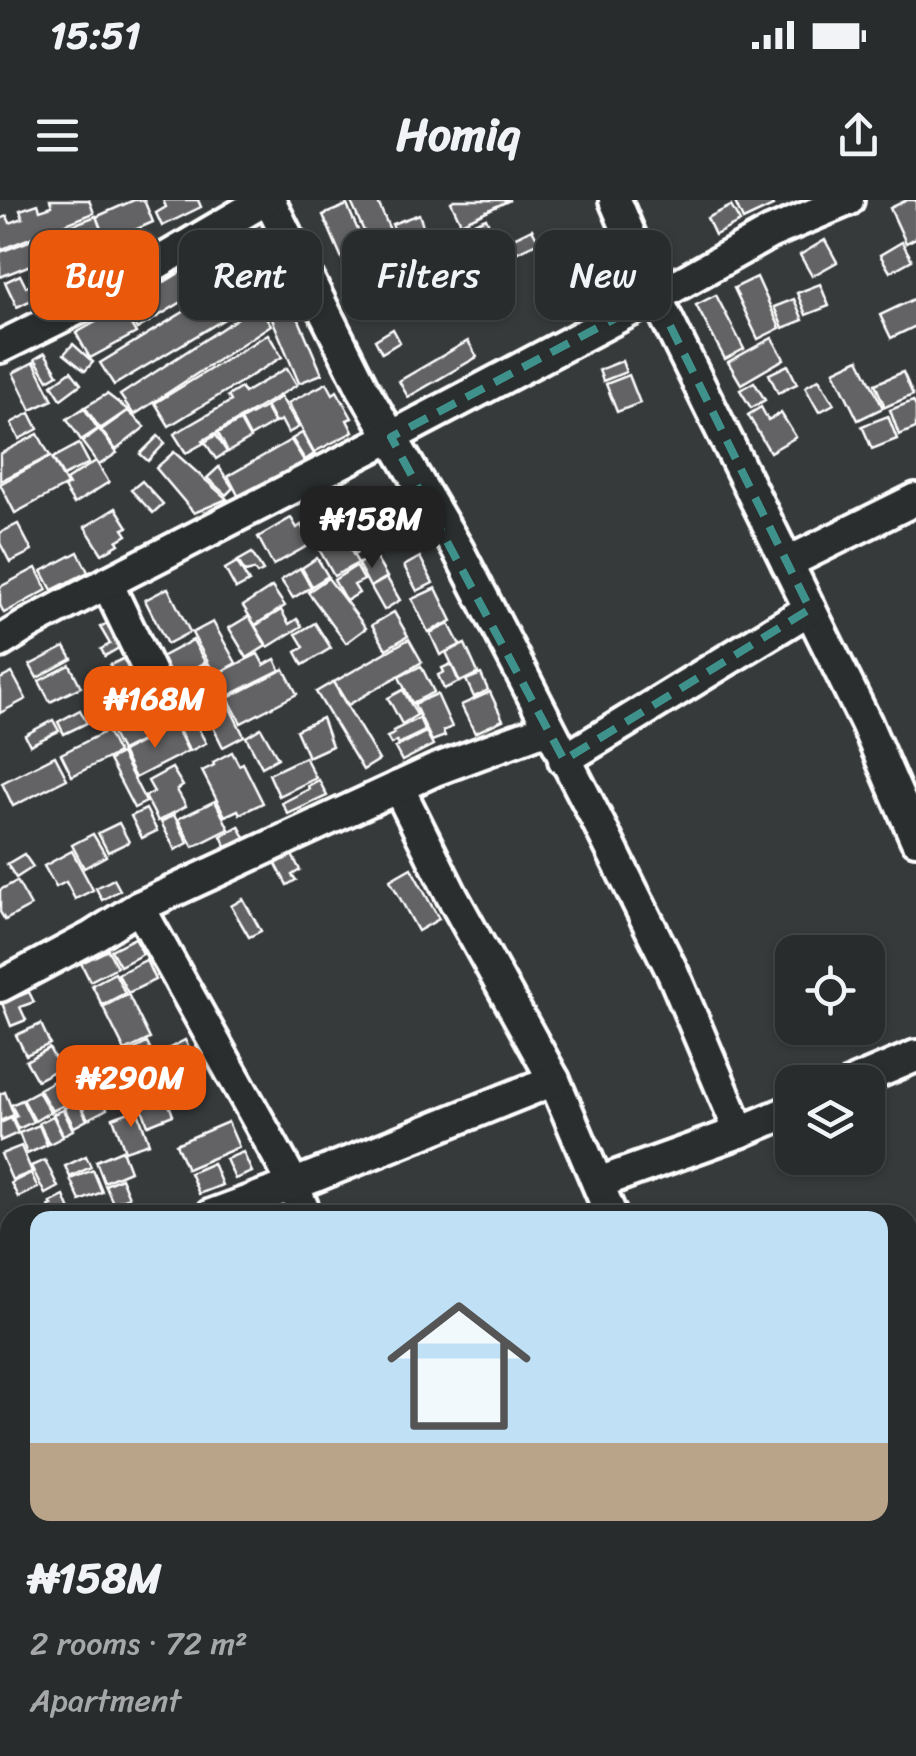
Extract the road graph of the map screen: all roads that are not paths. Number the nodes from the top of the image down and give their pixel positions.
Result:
1 (267, 200) edge
2 (614, 200) edge
3 (848, 200) edge
4 (627, 230) edge
5 (671, 289) edge
6 (612, 320) edge
7 (667, 320) edge
8 (0, 348) edge
9 (391, 437) junction
10 (916, 499) edge
11 (787, 563) junction
12 (107, 583) junction
13 (810, 609) junction
14 (0, 642) edge
15 (160, 694) dead end
16 (548, 728) junction
17 (564, 760) junction
18 (398, 787) junction
19 (916, 839) edge
20 (139, 907) junction
21 (0, 986) edge
22 (916, 1056) edge
23 (885, 1069) edge
24 (554, 1080) junction
25 (775, 1117) edge
26 (740, 1132) junction
27 (598, 1182) junction
28 (293, 1185) junction
29 (238, 1205) edge
30 (302, 1205) edge
31 (608, 1205) edge

1 - 8 street
1 - 9 street
2 - 4 street
3 - 5 street
6 - 9 street
7 - 11 street
9 - 12 street
9 - 16 street
10 - 11 street
11 - 13 street
12 - 14 street
12 - 15 street
13 - 17 street
13 - 19 street
16 - 17 street
16 - 18 street
17 - 26 street
18 - 20 street
18 - 24 street
20 - 21 street
20 - 28 street
22 - 23 street
24 - 27 street
24 - 28 street
25 - 26 street
26 - 27 street
27 - 31 street
28 - 29 street
28 - 30 street

